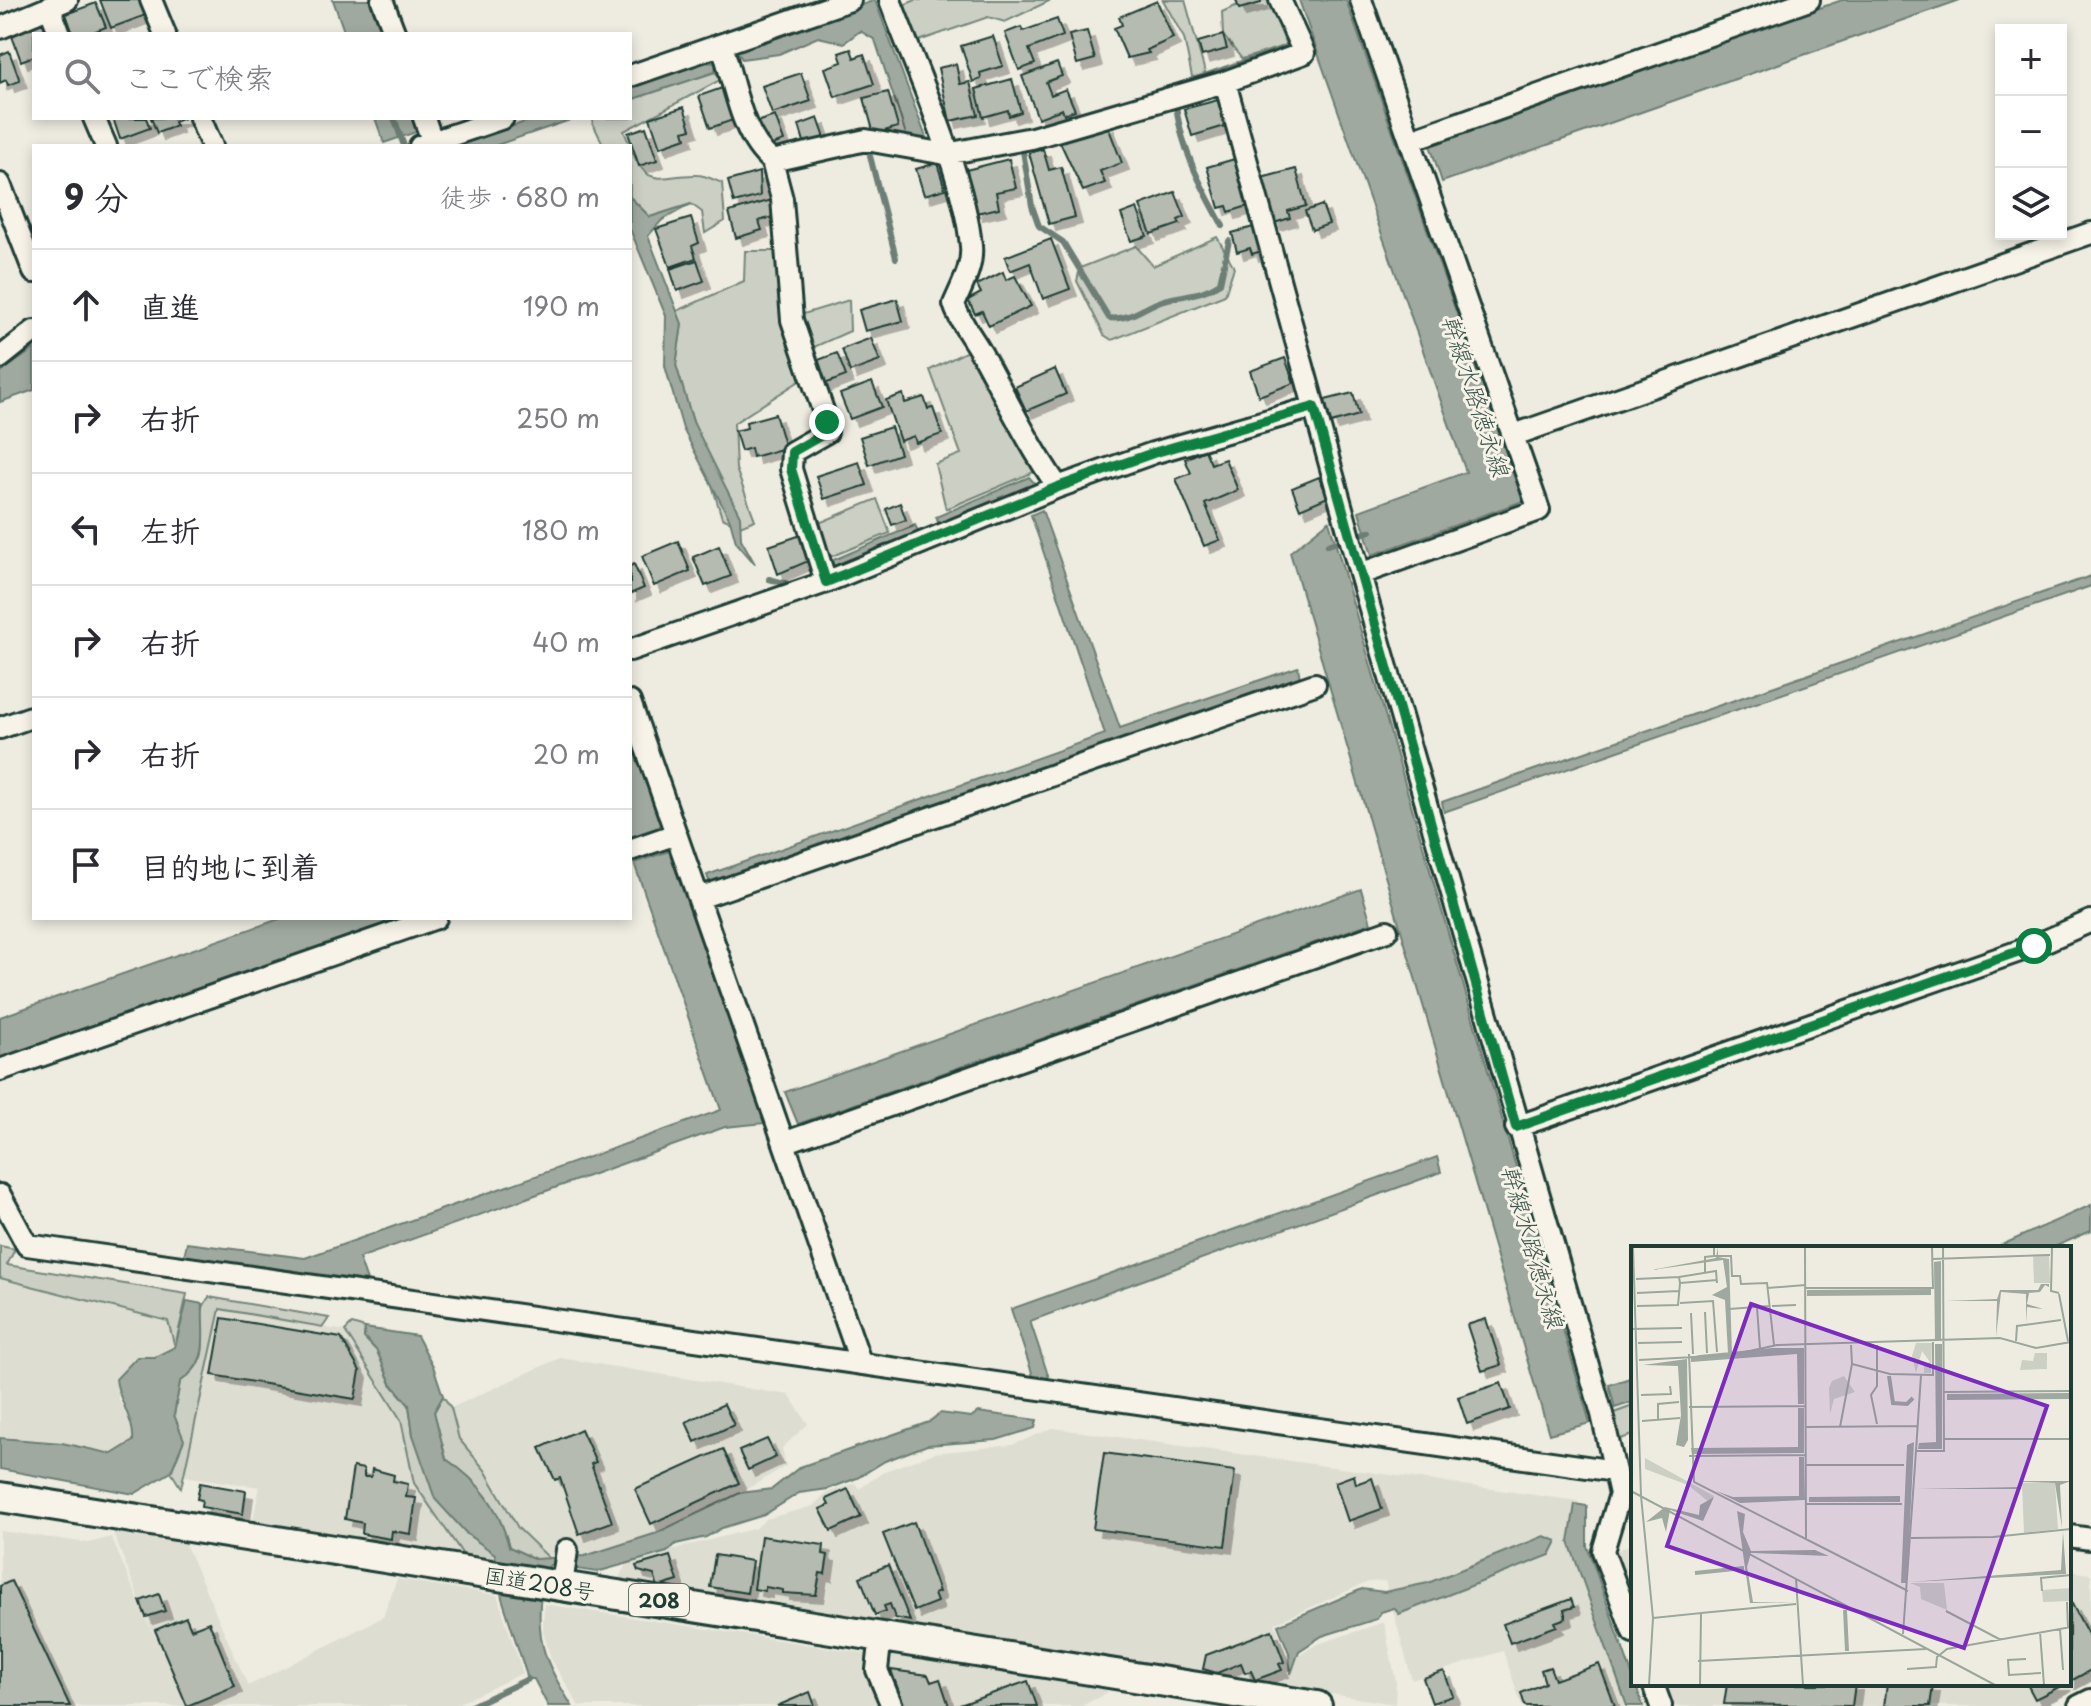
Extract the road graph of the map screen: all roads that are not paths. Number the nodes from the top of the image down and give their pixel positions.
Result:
1 (151, 0) edge
2 (382, 0) edge
3 (850, 0) edge
4 (890, 0) edge
5 (1280, 0) edge
6 (1361, 0) edge
7 (1809, 0) edge
8 (58, 4) edge
9 (19, 9) edge
10 (0, 28) edge
11 (60, 32) edge
12 (164, 32) edge
13 (394, 32) edge
14 (722, 45) junction
15 (632, 75) edge
16 (1225, 82) junction
17 (95, 120) edge
18 (201, 120) edge
19 (424, 120) edge
20 (497, 120) edge
21 (1411, 140) junction
22 (105, 144) edge
23 (211, 144) edge
24 (429, 144) edge
25 (946, 154) junction
26 (772, 161) junction
27 (5, 177) edge
28 (2091, 233) edge
29 (32, 265) edge
30 (32, 333) edge
31 (0, 358) edge
32 (1314, 407) junction
33 (1514, 435) junction
34 (1058, 487) junction
35 (1360, 574) junction
36 (826, 582) junction
37 (632, 649) edge
38 (1315, 684) dead end
39 (632, 708) edge
40 (32, 717) edge
41 (0, 728) edge
42 (676, 834) junction
43 (641, 846) edge
44 (699, 898) junction
45 (430, 920) edge
46 (2091, 921) edge
47 (1387, 931) dead end
48 (0, 1070) edge
49 (1516, 1127) junction
50 (786, 1142) junction
51 (0, 1195) edge
52 (861, 1364) junction
53 (1615, 1471) junction
54 (0, 1497) edge
55 (2071, 1536) edge
56 (2091, 1539) edge
57 (567, 1550) dead end
58 (563, 1579) junction
59 (1631, 1627) edge
60 (881, 1635) junction
61 (1654, 1686) edge
62 (2091, 1700) edge
63 (892, 1706) edge
64 (1317, 1706) edge
65 (1661, 1706) edge
66 (2079, 1706) edge

1 - 12 street
2 - 13 street
3 - 14 street
4 - 25 street
5 - 16 street
6 - 21 street
7 - 21 street
8 - 9 street
8 - 11 street
9 - 10 street
14 - 15 street
14 - 26 street
16 - 25 street
16 - 32 street
17 - 22 street
18 - 23 street
19 - 24 street
20 - 24 street
21 - 33 street
25 - 26 street
25 - 34 street
26 - 36 street
27 - 29 street
28 - 33 street
30 - 31 street
32 - 34 street
32 - 35 street
33 - 35 street
34 - 36 street
35 - 49 street
36 - 37 street
38 - 44 street
39 - 42 street
40 - 41 street
42 - 43 street
42 - 44 street
44 - 50 street
45 - 48 street
46 - 49 street
47 - 50 street
49 - 53 street
50 - 52 street
51 - 52 street
52 - 53 street
53 - 59 street
54 - 58 highway, 国道208号 / 208
55 - 56 street
57 - 58 street
58 - 60 highway, 国道208号 / 208
60 - 63 street
60 - 64 highway, 国道208号 / 208
61 - 65 street
62 - 66 street

